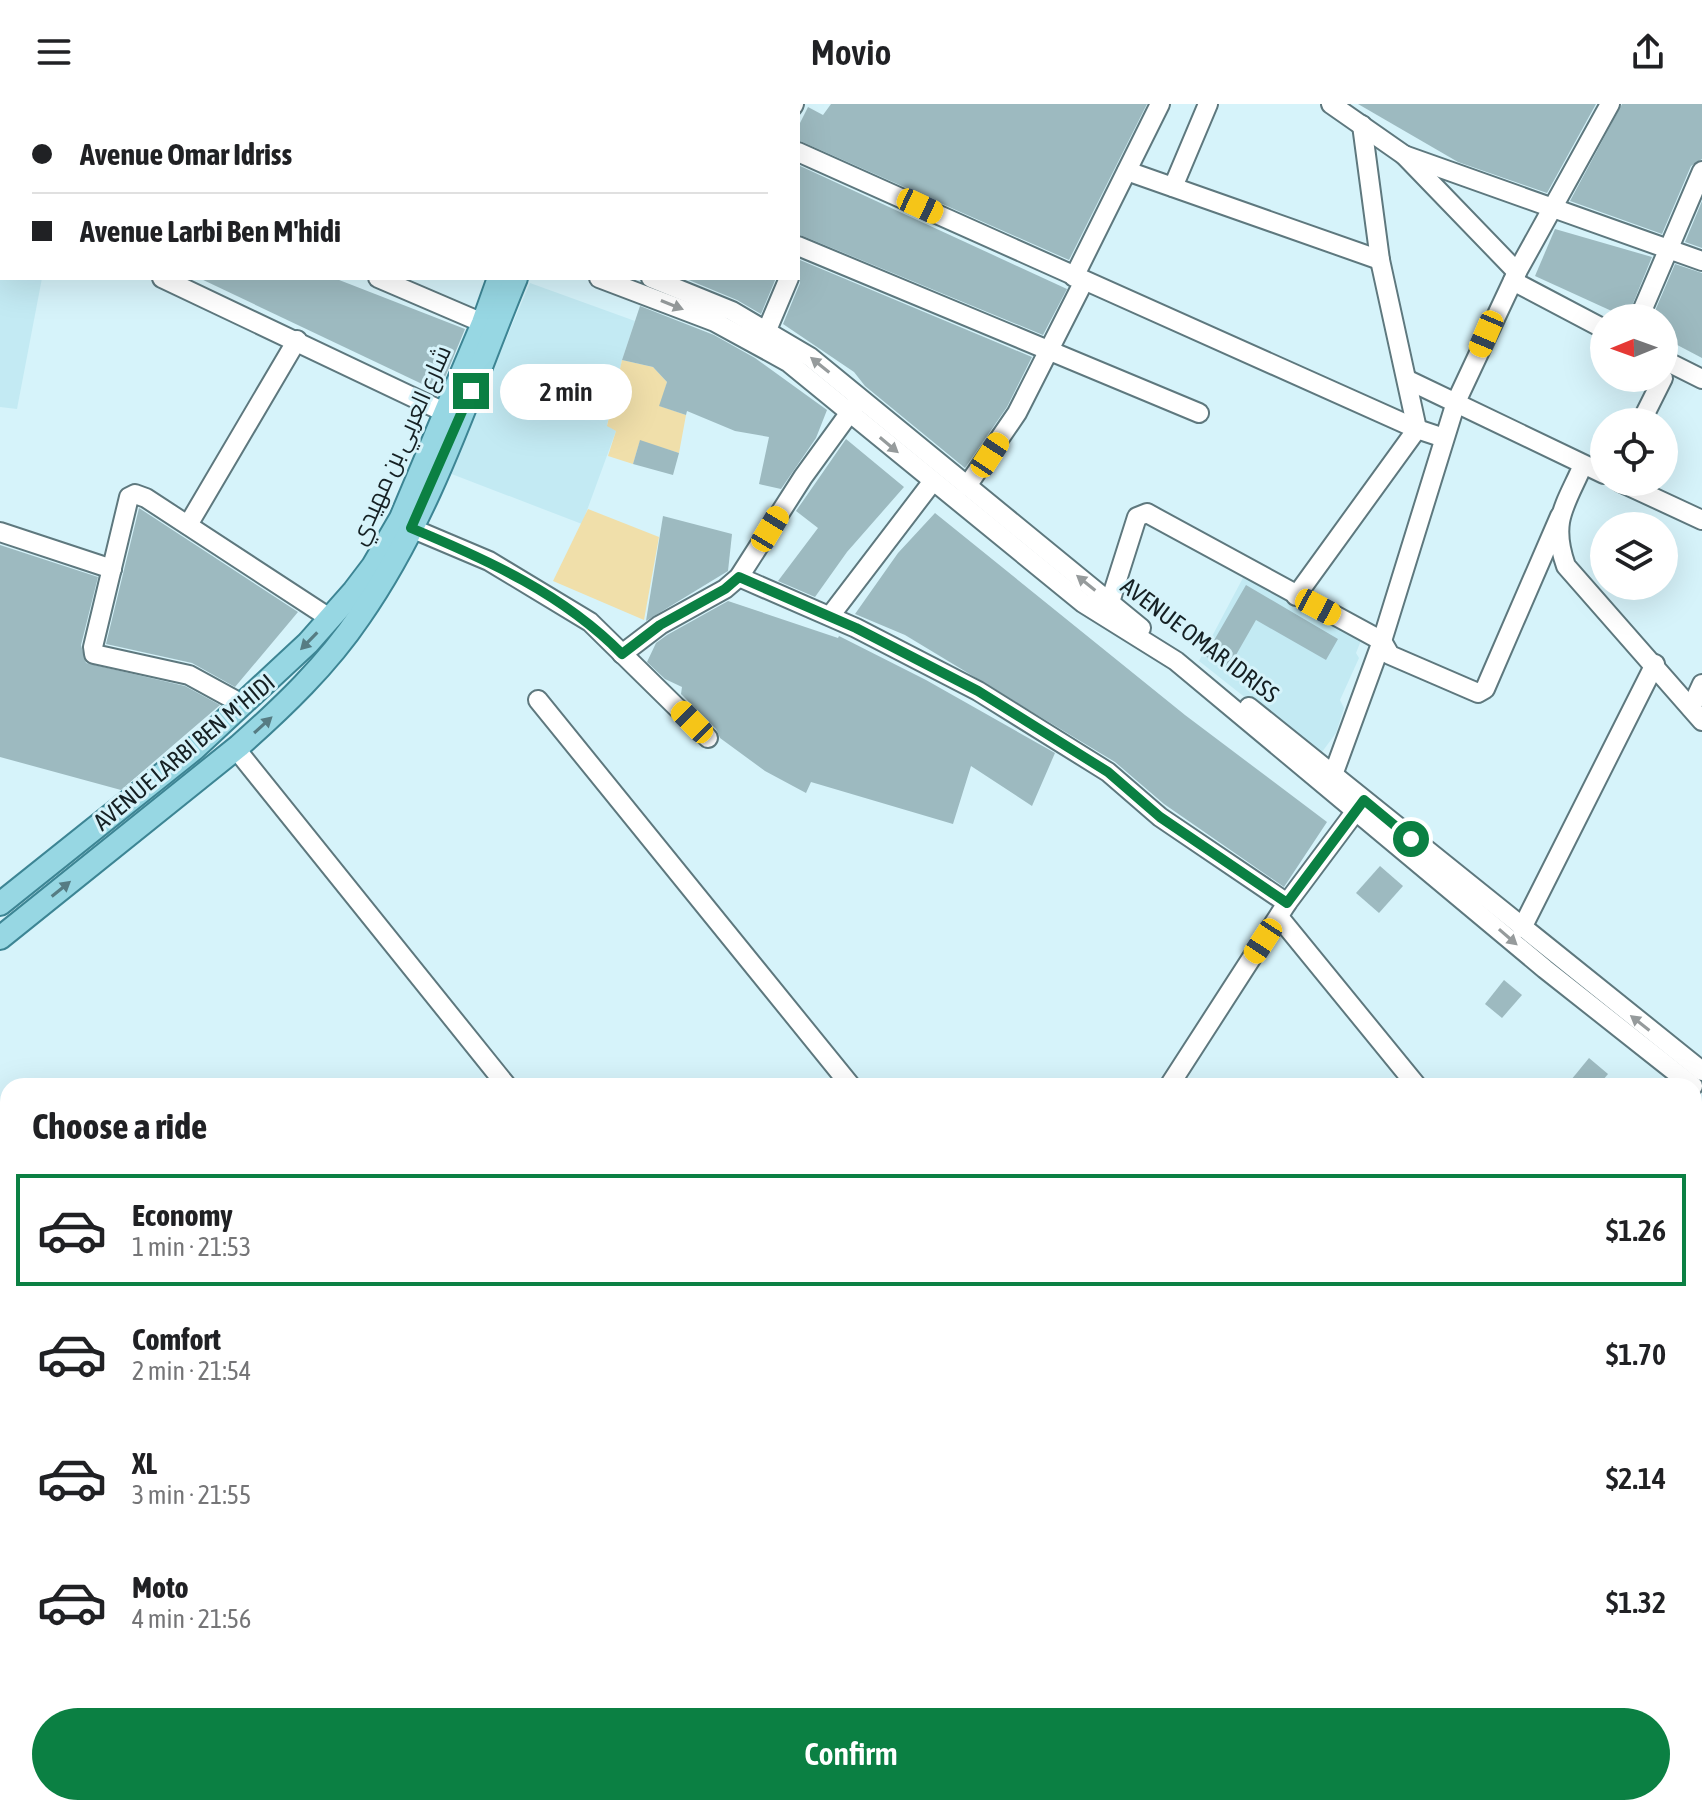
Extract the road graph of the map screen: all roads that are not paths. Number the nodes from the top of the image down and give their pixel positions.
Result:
1 (1160, 104) edge
2 (1208, 104) edge
3 (1331, 104) edge
4 (1610, 104) edge
5 (1362, 125) junction
6 (800, 153) edge
7 (1404, 155) junction
8 (1127, 171) junction
9 (1702, 171) edge
10 (1173, 187) junction
11 (1552, 210) junction
12 (1667, 249) junction
13 (800, 250) edge
14 (1380, 260) junction
15 (1702, 261) edge
16 (1515, 277) junction
17 (1079, 279) junction
18 (166, 280) edge
19 (383, 280) edge
20 (498, 280) edge
21 (515, 280) edge
22 (604, 280) edge
23 (656, 280) edge
24 (788, 280) edge
25 (1645, 304) edge
26 (1590, 321) edge
27 (483, 323) junction
28 (767, 330) junction
29 (297, 340) junction
30 (1049, 352) junction
31 (1678, 373) edge
32 (1702, 379) edge
33 (1408, 380) junction
34 (1456, 402) junction
35 (855, 405) junction
36 (444, 412) junction
37 (1199, 413) dead end
38 (1417, 429) junction
39 (1444, 438) junction
40 (1583, 465) junction
41 (1590, 468) edge
42 (933, 481) junction
43 (967, 486) junction
44 (1650, 496) edge
45 (1560, 516) junction
46 (1702, 520) edge
47 (188, 525) junction
48 (411, 528) junction
49 (0, 532) edge
50 (112, 569) junction
51 (739, 577) junction
52 (1296, 596) junction
53 (1110, 602) junction
54 (830, 616) junction
55 (331, 619) junction
56 (1382, 641) junction
57 (622, 654) junction
58 (1655, 664) junction
59 (1702, 684) edge
60 (538, 700) dead end
61 (242, 704) junction
62 (1696, 714) edge
63 (708, 738) dead end
64 (236, 749) junction
65 (1333, 775) junction
66 (1359, 806) junction
67 (0, 904) edge
68 (1283, 910) junction
69 (1522, 928) junction
70 (0, 938) edge
71 (1702, 1071) edge
72 (501, 1078) edge
73 (845, 1078) edge
74 (1174, 1078) edge
75 (1411, 1078) edge
76 (1683, 1078) edge

1 - 8 street
2 - 10 street
3 - 5 street
4 - 11 street
5 - 7 street
5 - 14 street
6 - 17 street
7 - 11 street
7 - 16 street
8 - 10 street
8 - 17 street
9 - 12 street
10 - 14 street
11 - 12 street
11 - 16 street
12 - 15 street
12 - 25 street
13 - 30 street
14 - 33 street
16 - 26 street
16 - 34 street
17 - 30 street
17 - 38 street
18 - 29 street
19 - 27 street
20 - 27 main road, شارع العربي بن مهيدي
21 - 48 main road, AVENUE LARBI BEN M'HIDI
22 -> 35 street
23 - 28 street, AVENUE OMAR IDRISS
24 - 28 street
27 - 36 main road, شارع العربي بن مهيدي
35 -> 28 street, AVENUE OMAR IDRISS
29 - 36 street
29 - 47 street
30 - 37 street
30 - 43 street
31 - 32 street
33 - 34 street
33 - 38 street
34 - 39 street
34 - 40 street
35 -> 42 street
35 - 43 street, AVENUE OMAR IDRISS
35 - 51 street
36 - 55 main road, شارع العربي بن مهيدي
38 - 39 street
38 - 52 street
39 - 56 street
40 - 41 street
40 - 45 street
42 - 54 street
42 - 66 street
53 -> 43 street, AVENUE OMAR IDRISS
44 - 46 street
45 - 56 street
45 - 58 street
47 - 50 street
47 - 55 street
48 - 57 street
64 -> 48 main road, AVENUE LARBI BEN M'HIDI
49 - 50 street
50 - 61 street
51 - 54 street
51 - 57 street
52 - 53 street
52 - 56 street
53 - 65 street, AVENUE OMAR IDRISS
54 - 68 street
55 -> 61 main road, شارع العربي بن مهيدي
56 - 65 street
57 - 63 street
58 - 62 street
58 - 69 street
59 - 62 street
60 - 73 street
61 - 67 main road, شارع العربي بن مهيدي
70 -> 64 main road, AVENUE LARBI BEN M'HIDI
64 - 72 street
65 - 66 street, AVENUE OMAR IDRISS
66 - 68 street
66 - 69 street, AVENUE OMAR IDRISS
66 -> 76 street
68 - 74 street
68 - 75 street
71 -> 69 street, AVENUE OMAR IDRISS

